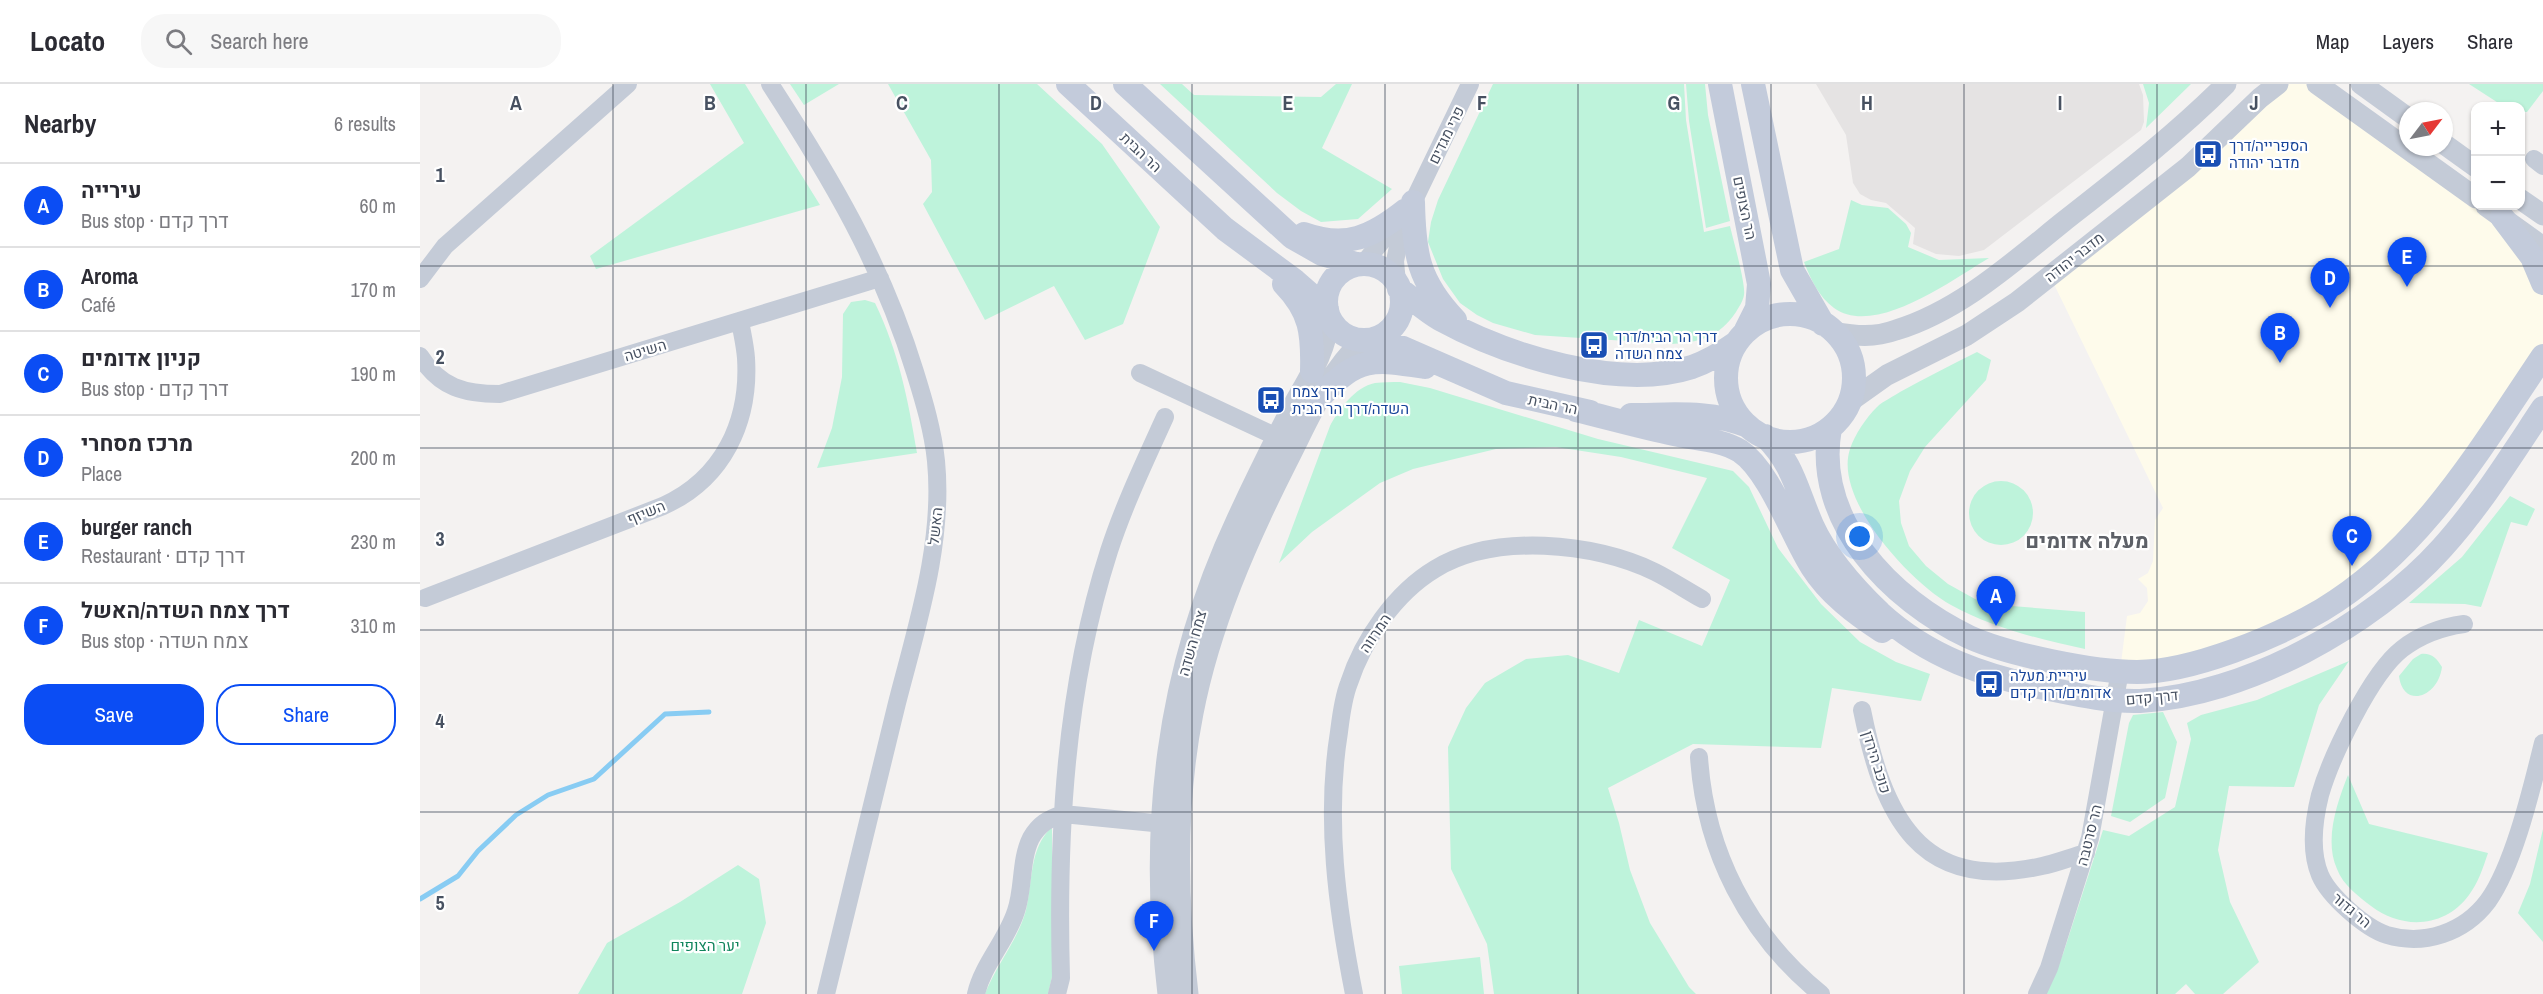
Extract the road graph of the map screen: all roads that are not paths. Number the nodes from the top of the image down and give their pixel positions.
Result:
1 (628, 84) edge
2 (770, 84) edge
3 (1068, 84) edge
4 (1125, 84) edge
5 (1470, 84) edge
6 (1720, 84) edge
7 (1753, 84) edge
8 (2226, 84) edge
9 (2278, 84) edge
10 (2317, 84) edge
11 (2361, 84) edge
12 (2399, 111) edge
13 (2453, 150) edge
14 (2471, 163) edge
15 (2471, 195) edge
16 (1413, 200) junction
17 (2525, 202) edge
18 (2494, 211) edge
19 (1264, 214) junction
20 (2543, 215) edge
21 (2543, 247) edge
22 (1253, 252) junction
23 (1359, 264) junction
24 (880, 278) junction
25 (420, 279) edge
26 (2543, 284) edge
27 (1398, 286) junction
28 (1328, 313) junction
29 (740, 321) junction
30 (1828, 328) junction
31 (1473, 335) junction
32 (1741, 337) junction
33 (1366, 340) junction
34 (420, 356) edge
35 (2543, 356) edge
36 (1312, 371) junction
37 (1456, 372) junction
38 (1140, 374) dead end
39 (1321, 396) junction
40 (1849, 402) junction
41 (2543, 408) edge
42 (1576, 410) junction
43 (1165, 417) dead end
44 (1830, 428) junction
45 (1756, 431) junction
46 (1277, 437) junction
47 (425, 598) dead end
48 (1702, 599) dead end
49 (2464, 624) dead end
50 (1946, 658) junction
51 (2120, 671) junction
52 (2116, 700) junction
53 (1862, 710) dead end
54 (2543, 743) edge
55 (1699, 757) dead end
56 (2539, 777) edge
57 (1063, 814) junction
58 (1172, 825) junction
59 (2086, 853) junction
60 (826, 994) edge
61 (976, 994) edge
62 (1057, 994) edge
63 (1168, 994) edge
64 (1188, 994) edge
65 (1354, 994) edge
66 (1821, 994) edge
67 (2037, 994) edge

1 - 25 street
2 - 24 street, האשל
3 - 22 main road, הר הבית
4 - 19 main road
5 - 16 street, פרי מגדים
6 - 32 main road, הר הצופים
7 - 30 main road
8 - 30 street
9 - 40 street, מדבר יהודה
10 - 15 street
11 - 12 street
13 - 14 street
16 - 19 main road
16 - 23 street, פרי מגדים
16 - 27 street, פרי מגדים
16 - 31 main road
17 - 20 street
18 - 21 street
18 - 26 main road
19 - 23 main road
22 - 28 main road, הר הבית
22 - 36 main road
23 - 27 main road
23 - 28 main road
24 - 29 street, השיטה
24 - 60 street, האשל
27 - 31 main road
27 - 33 main road
28 - 33 main road
28 - 36 street, צמח השדה
29 - 34 street, השיטה
29 - 47 street, השיזף
30 - 32 main road
30 - 40 main road
31 - 32 main road
32 - 45 main road
33 - 37 main road, הר הבית
33 - 39 street, צמח השדה
35 - 51 main road, דרך קדם
36 - 46 street, צמח השדה
37 - 39 main road
37 - 42 main road, הר הבית
38 - 46 street
39 - 58 street, צמח השדה
40 - 44 main road
41 - 52 main road, דרך קדם
42 - 45 main road, הר הבית
42 - 50 main road
43 - 57 street
44 - 45 main road
44 - 51 main road, דרך קדם
45 - 50 main road, דרך קדם
46 - 58 street, צמח השדה
48 - 65 street, המרווה
49 - 56 street, הר גדור
50 - 52 main road, דרך קדם
51 - 52 street, הר סרטבה
52 - 59 street, הר סרטבה
53 - 59 street, כוכב הירדן
54 - 56 street, הר גדור
55 - 66 street
57 - 58 street
57 - 61 street
57 - 62 street
58 - 63 street, צמח השדה
58 - 64 street, צמח השדה
59 - 67 street, הר סרטבה

